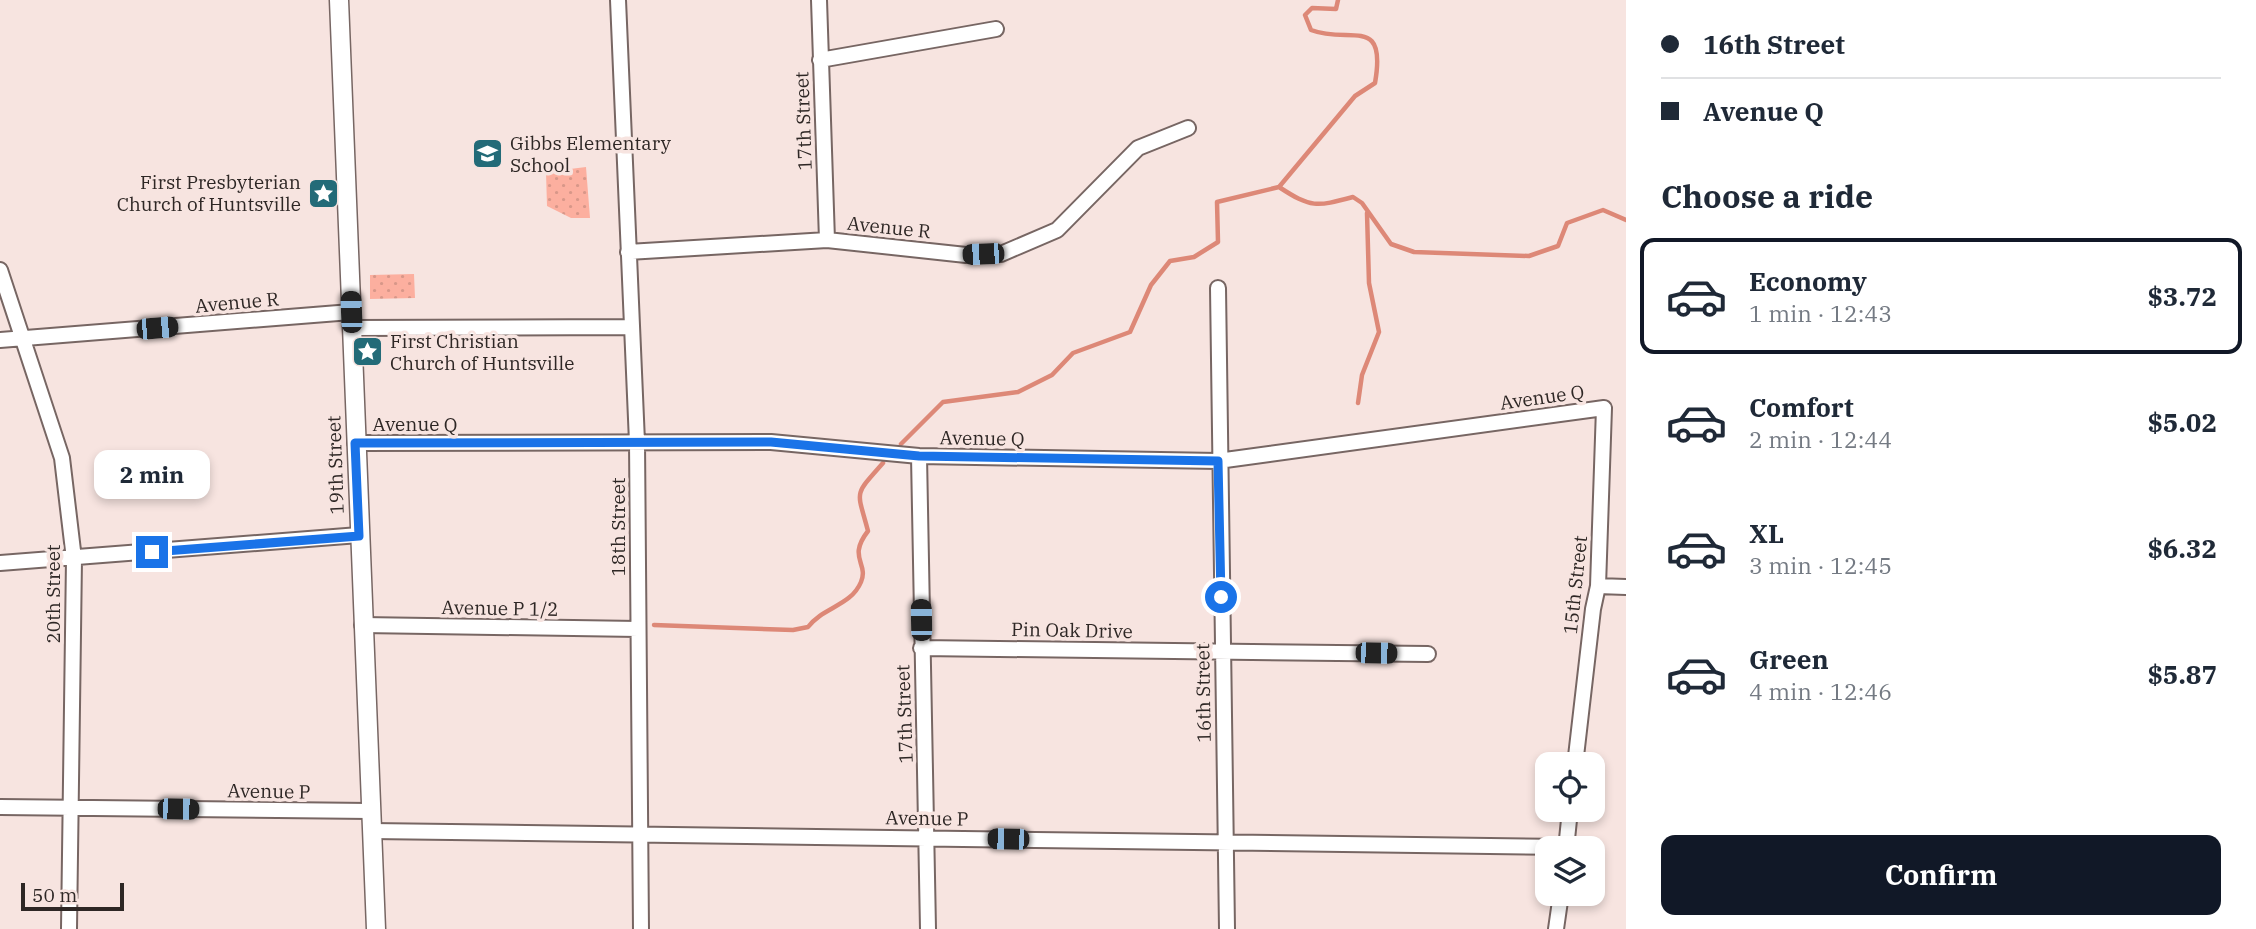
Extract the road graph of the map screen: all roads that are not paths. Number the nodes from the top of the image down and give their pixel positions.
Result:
1 (339, 0) edge
2 (618, 0) edge
3 (819, 0) edge
4 (996, 29) dead end
5 (820, 60) junction
6 (1188, 128) dead end
7 (827, 240) junction
8 (628, 252) junction
9 (0, 270) edge
10 (1218, 288) dead end
11 (352, 320) junction
12 (631, 327) junction
13 (23, 339) junction
14 (0, 340) edge
15 (1604, 408) joint
16 (637, 442) junction
17 (355, 443) junction
18 (919, 456) junction
19 (1218, 461) junction
20 (359, 536) junction
21 (74, 559) junction
22 (0, 563) edge
23 (1598, 586) junction
24 (1626, 587) edge
25 (362, 625) junction
26 (638, 629) junction
27 (922, 648) junction
28 (1222, 651) junction
29 (1428, 654) dead end
30 (1576, 752) edge
31 (0, 807) edge
32 (69, 808) junction
33 (370, 811) junction
34 (371, 831) junction
35 (640, 834) junction
36 (926, 838) junction
37 (1225, 842) junction
38 (1535, 847) edge
39 (1559, 906) edge
40 (69, 929) edge
41 (376, 929) edge
42 (641, 929) edge
43 (928, 929) edge
44 (1227, 929) edge
45 (1556, 929) edge

1 - 11 street, 19th Street
2 - 8 street, 18th Street
3 - 5 street, 17th Street
4 - 5 street
5 - 7 street, 17th Street
6 - 7 street, Avenue R
7 - 8 street, Avenue R
8 - 12 street, 18th Street
9 - 13 street, 20th Street
10 - 19 street, 16th Street
11 - 12 street, Avenue R
11 - 13 street, Avenue R
11 - 17 street, 19th Street
12 - 16 street, 18th Street
13 - 14 street, Avenue R
13 - 21 street, 20th Street
15 - 19 street, Avenue Q
15 - 23 street, 15th Street
16 - 17 street, Avenue Q
16 - 18 street, Avenue Q
16 - 26 street, 18th Street
17 - 20 street, 19th Street
18 - 19 street, Avenue Q
18 - 27 street, 17th Street
19 - 28 street, 16th Street
20 - 21 street
20 - 25 street, 19th Street
21 - 22 street
21 - 32 street, 20th Street
23 - 24 street
23 - 30 street, 15th Street
25 - 26 street, Avenue P 1/2
25 - 33 street, 19th Street
26 - 35 street, 18th Street
27 - 28 street, Pin Oak Drive
27 - 36 street, 17th Street
28 - 29 street, Pin Oak Drive
28 - 37 street, 16th Street
31 - 32 street, Avenue P
32 - 33 street, Avenue P
32 - 40 street, 20th Street
33 - 34 street, 19th Street
34 - 35 street, Avenue P
34 - 41 street, 19th Street
35 - 36 street, Avenue P
35 - 42 street, 18th Street
36 - 37 street, Avenue P
36 - 43 street, 17th Street
37 - 38 street, Avenue P
37 - 44 street, 16th Street
39 - 45 street

